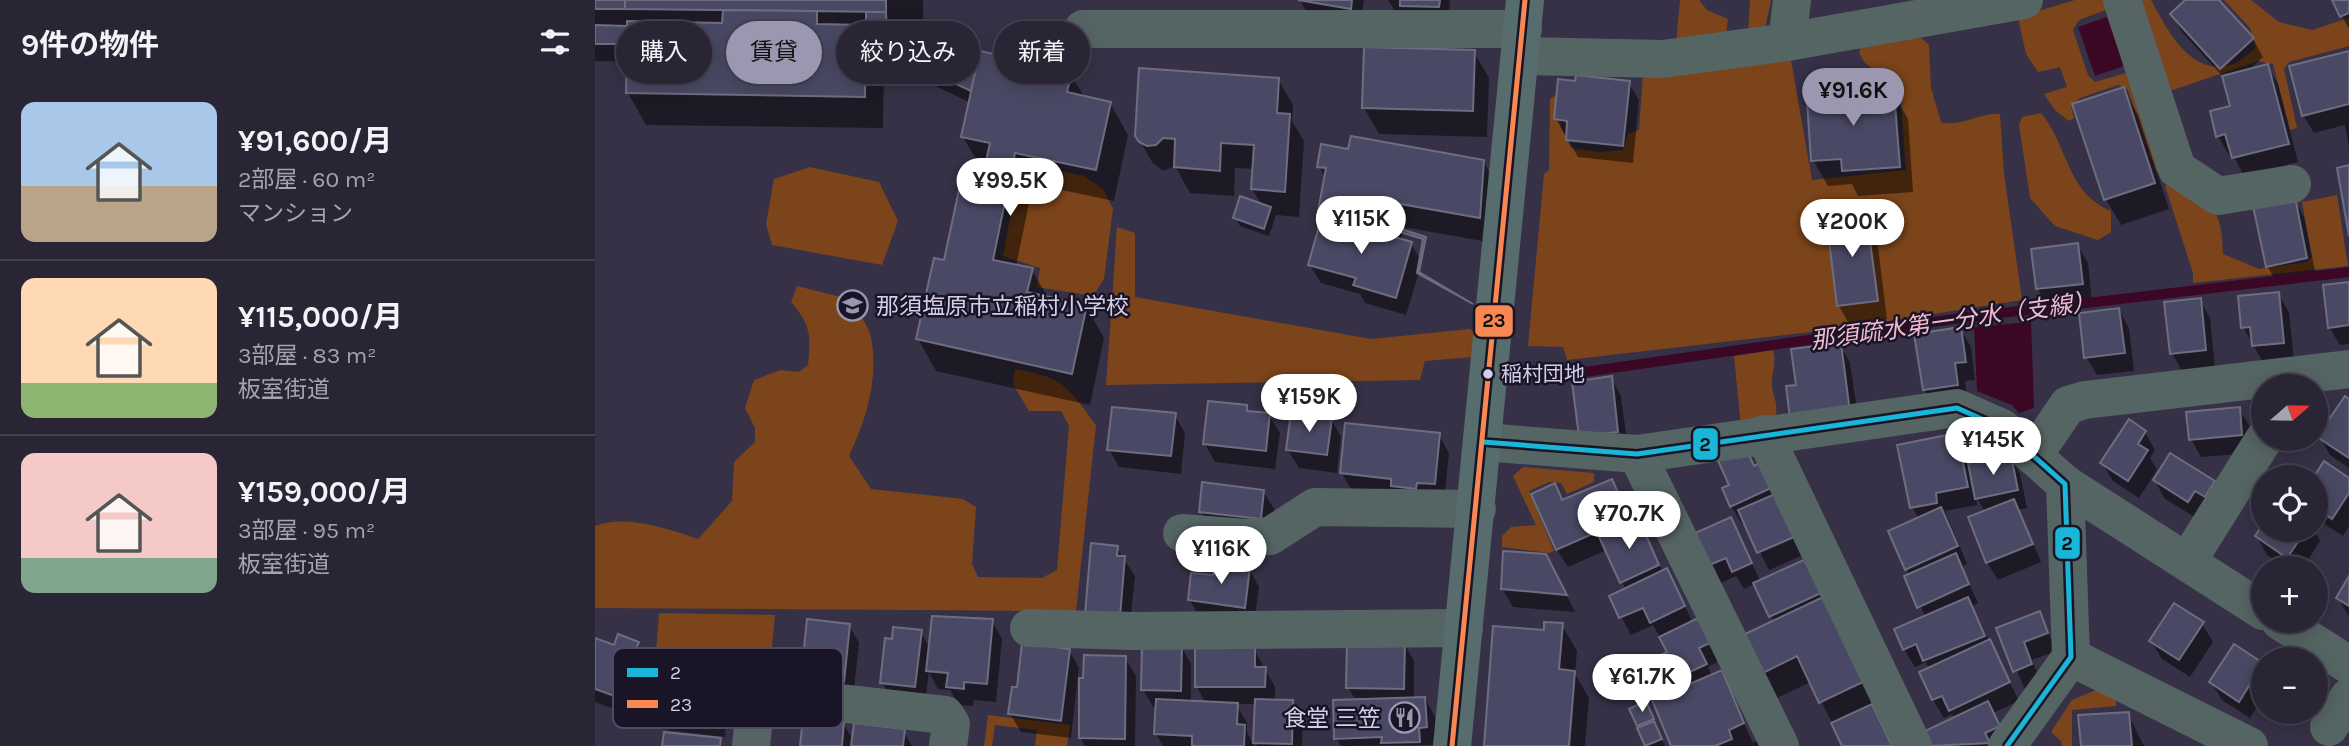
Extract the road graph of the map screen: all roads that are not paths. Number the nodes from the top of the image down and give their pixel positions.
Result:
1 (1792, 0) edge
2 (2024, 0) edge
3 (2122, 0) edge
4 (1223, 14) edge
5 (1098, 19) edge
6 (1523, 28) edge
7 (1787, 42) junction
8 (2292, 184) dead end
9 (2349, 369) edge
10 (2328, 374) edge
11 (2251, 385) edge
12 (1764, 434) junction
13 (1483, 443) junction
14 (2257, 452) edge
15 (1637, 454) junction
16 (2033, 456) junction
17 (2065, 484) junction
18 (1477, 509) junction
19 (1182, 533) dead end
20 (2187, 562) junction
21 (2251, 603) edge
22 (1029, 628) dead end
23 (1464, 628) junction
24 (2298, 633) edge
25 (2071, 657) junction
26 (2349, 666) edge
27 (843, 703) edge
28 (753, 728) edge
29 (751, 746) edge
30 (949, 746) edge
31 (1452, 746) edge
32 (1780, 746) edge
33 (1913, 746) edge
34 (2007, 746) edge
35 (2249, 746) edge

1 - 7 street
2 - 7 street
3 - 8 street
4 - 5 street
4 - 6 street
6 - 7 street
6 - 13 main road
9 - 10 street
11 - 16 street
12 - 15 street
12 - 16 street
12 - 33 street
13 - 15 street
13 - 18 main road
14 - 20 street
15 - 32 street
16 - 17 street
17 - 20 street
17 - 25 street
18 - 19 street
18 - 23 main road
20 - 21 street
22 - 23 street
23 - 31 main road
24 - 26 street
25 - 34 street
25 - 35 street
27 - 30 street
28 - 29 street

